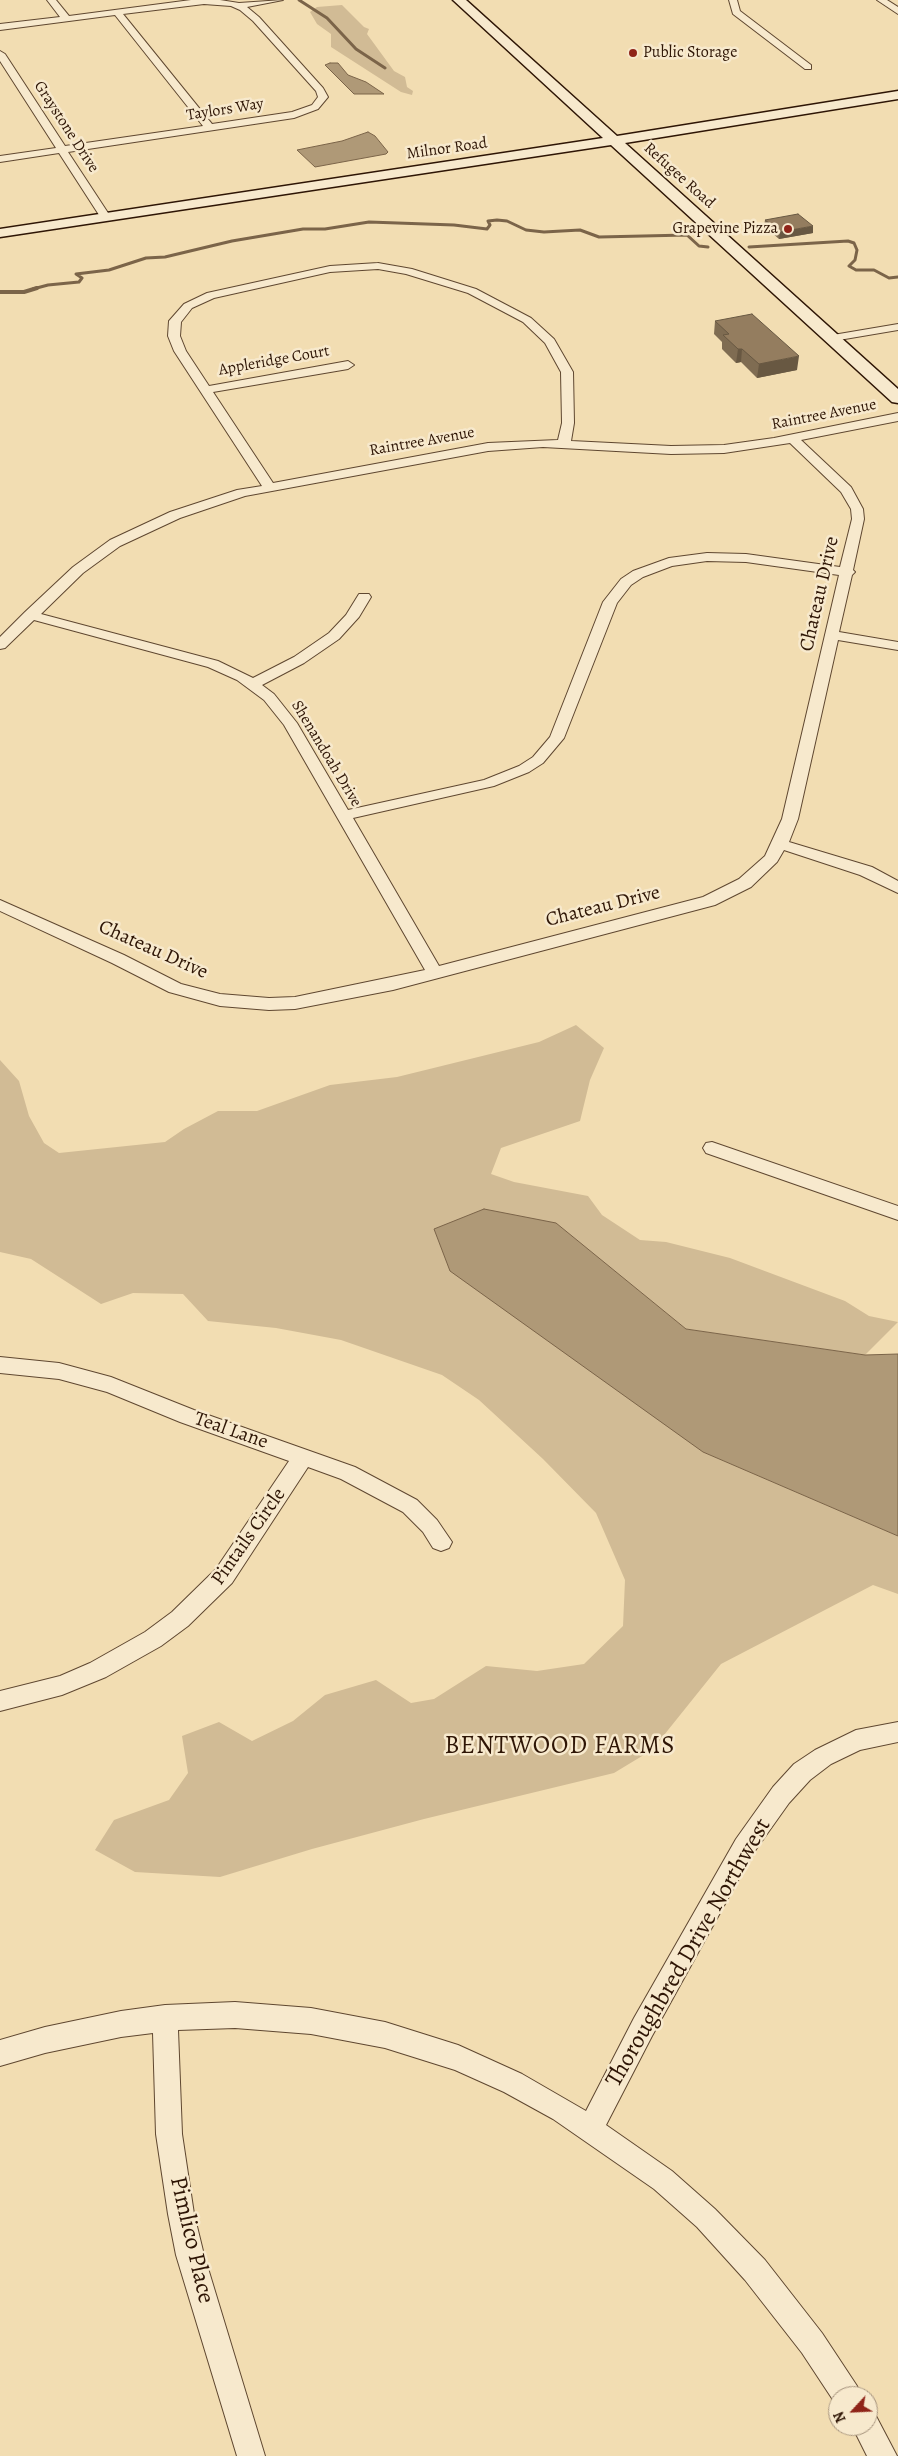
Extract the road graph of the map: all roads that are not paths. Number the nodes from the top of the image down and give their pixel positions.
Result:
1 (51, 0) edge
2 (279, 0) edge
3 (459, 0) edge
4 (732, 0) edge
5 (881, 0) edge
6 (238, 6) junction
7 (898, 11) edge
8 (118, 12) junction
9 (66, 18) junction
10 (0, 27) edge
11 (0, 54) edge
12 (808, 67) dead end
13 (898, 95) edge
14 (210, 128) junction
15 (614, 141) junction
16 (64, 150) junction
17 (0, 159) edge
18 (105, 216) junction
19 (0, 233) edge
20 (898, 327) edge
21 (833, 338) junction
22 (348, 365) dead end
23 (206, 390) junction
24 (898, 398) edge
25 (898, 417) edge
26 (793, 439) junction
27 (564, 443) junction
28 (269, 487) junction
29 (848, 572) junction
30 (364, 597) dead end
31 (30, 615) junction
32 (832, 635) junction
33 (0, 645) edge
34 (898, 646) edge
35 (253, 684) junction
36 (343, 816) junction
37 (780, 844) junction
38 (898, 888) edge
39 (0, 905) edge
40 (435, 973) junction
41 (712, 1148) dead end
42 (898, 1213) edge
43 (0, 1365) edge
44 (304, 1456) junction
45 (441, 1542) dead end
46 (0, 1702) edge
47 (898, 1732) edge
48 (165, 2018) junction
49 (0, 2053) edge
50 (591, 2128) junction
51 (840, 2386) edge
52 (872, 2436) edge
53 (251, 2456) edge
54 (883, 2456) edge

1 - 9 street
2 - 6 street
3 - 15 main road, Refugee Road
4 - 12 street
5 - 7 street
6 - 8 street
6 - 14 street, Taylors Way
8 - 9 street
8 - 14 street
9 - 10 street
11 - 16 street, Graystone Drive
13 - 15 main road, Milnor Road
14 - 16 street, Taylors Way
15 - 18 main road, Milnor Road
15 - 21 main road, Refugee Road
16 - 17 street, Taylors Way
16 - 18 street, Graystone Drive
18 - 19 main road, Milnor Road
20 - 21 street
21 - 24 main road, Refugee Road
22 - 23 street, Appleridge Court
23 - 27 street
23 - 28 street
25 - 26 street, Raintree Avenue
26 - 27 street, Raintree Avenue
26 - 29 street, Chateau Drive
27 - 28 street, Raintree Avenue
28 - 31 street, Raintree Avenue
29 - 32 street, Chateau Drive
29 - 36 street
30 - 35 street
31 - 33 street, Raintree Avenue
31 - 35 street, Shenandoah Drive
32 - 34 street
32 - 37 street, Chateau Drive
35 - 36 street, Shenandoah Drive
36 - 40 street, Shenandoah Drive
37 - 38 street
37 - 40 street, Chateau Drive
39 - 40 street, Chateau Drive
41 - 42 street
43 - 44 street, Teal Lane
44 - 45 street, Teal Lane
44 - 46 street, Pintails Circle
47 - 50 street, Thoroughbred Drive Northwest
48 - 49 street
48 - 50 street
48 - 53 street, Pimlico Place
50 - 51 street
52 - 54 street

